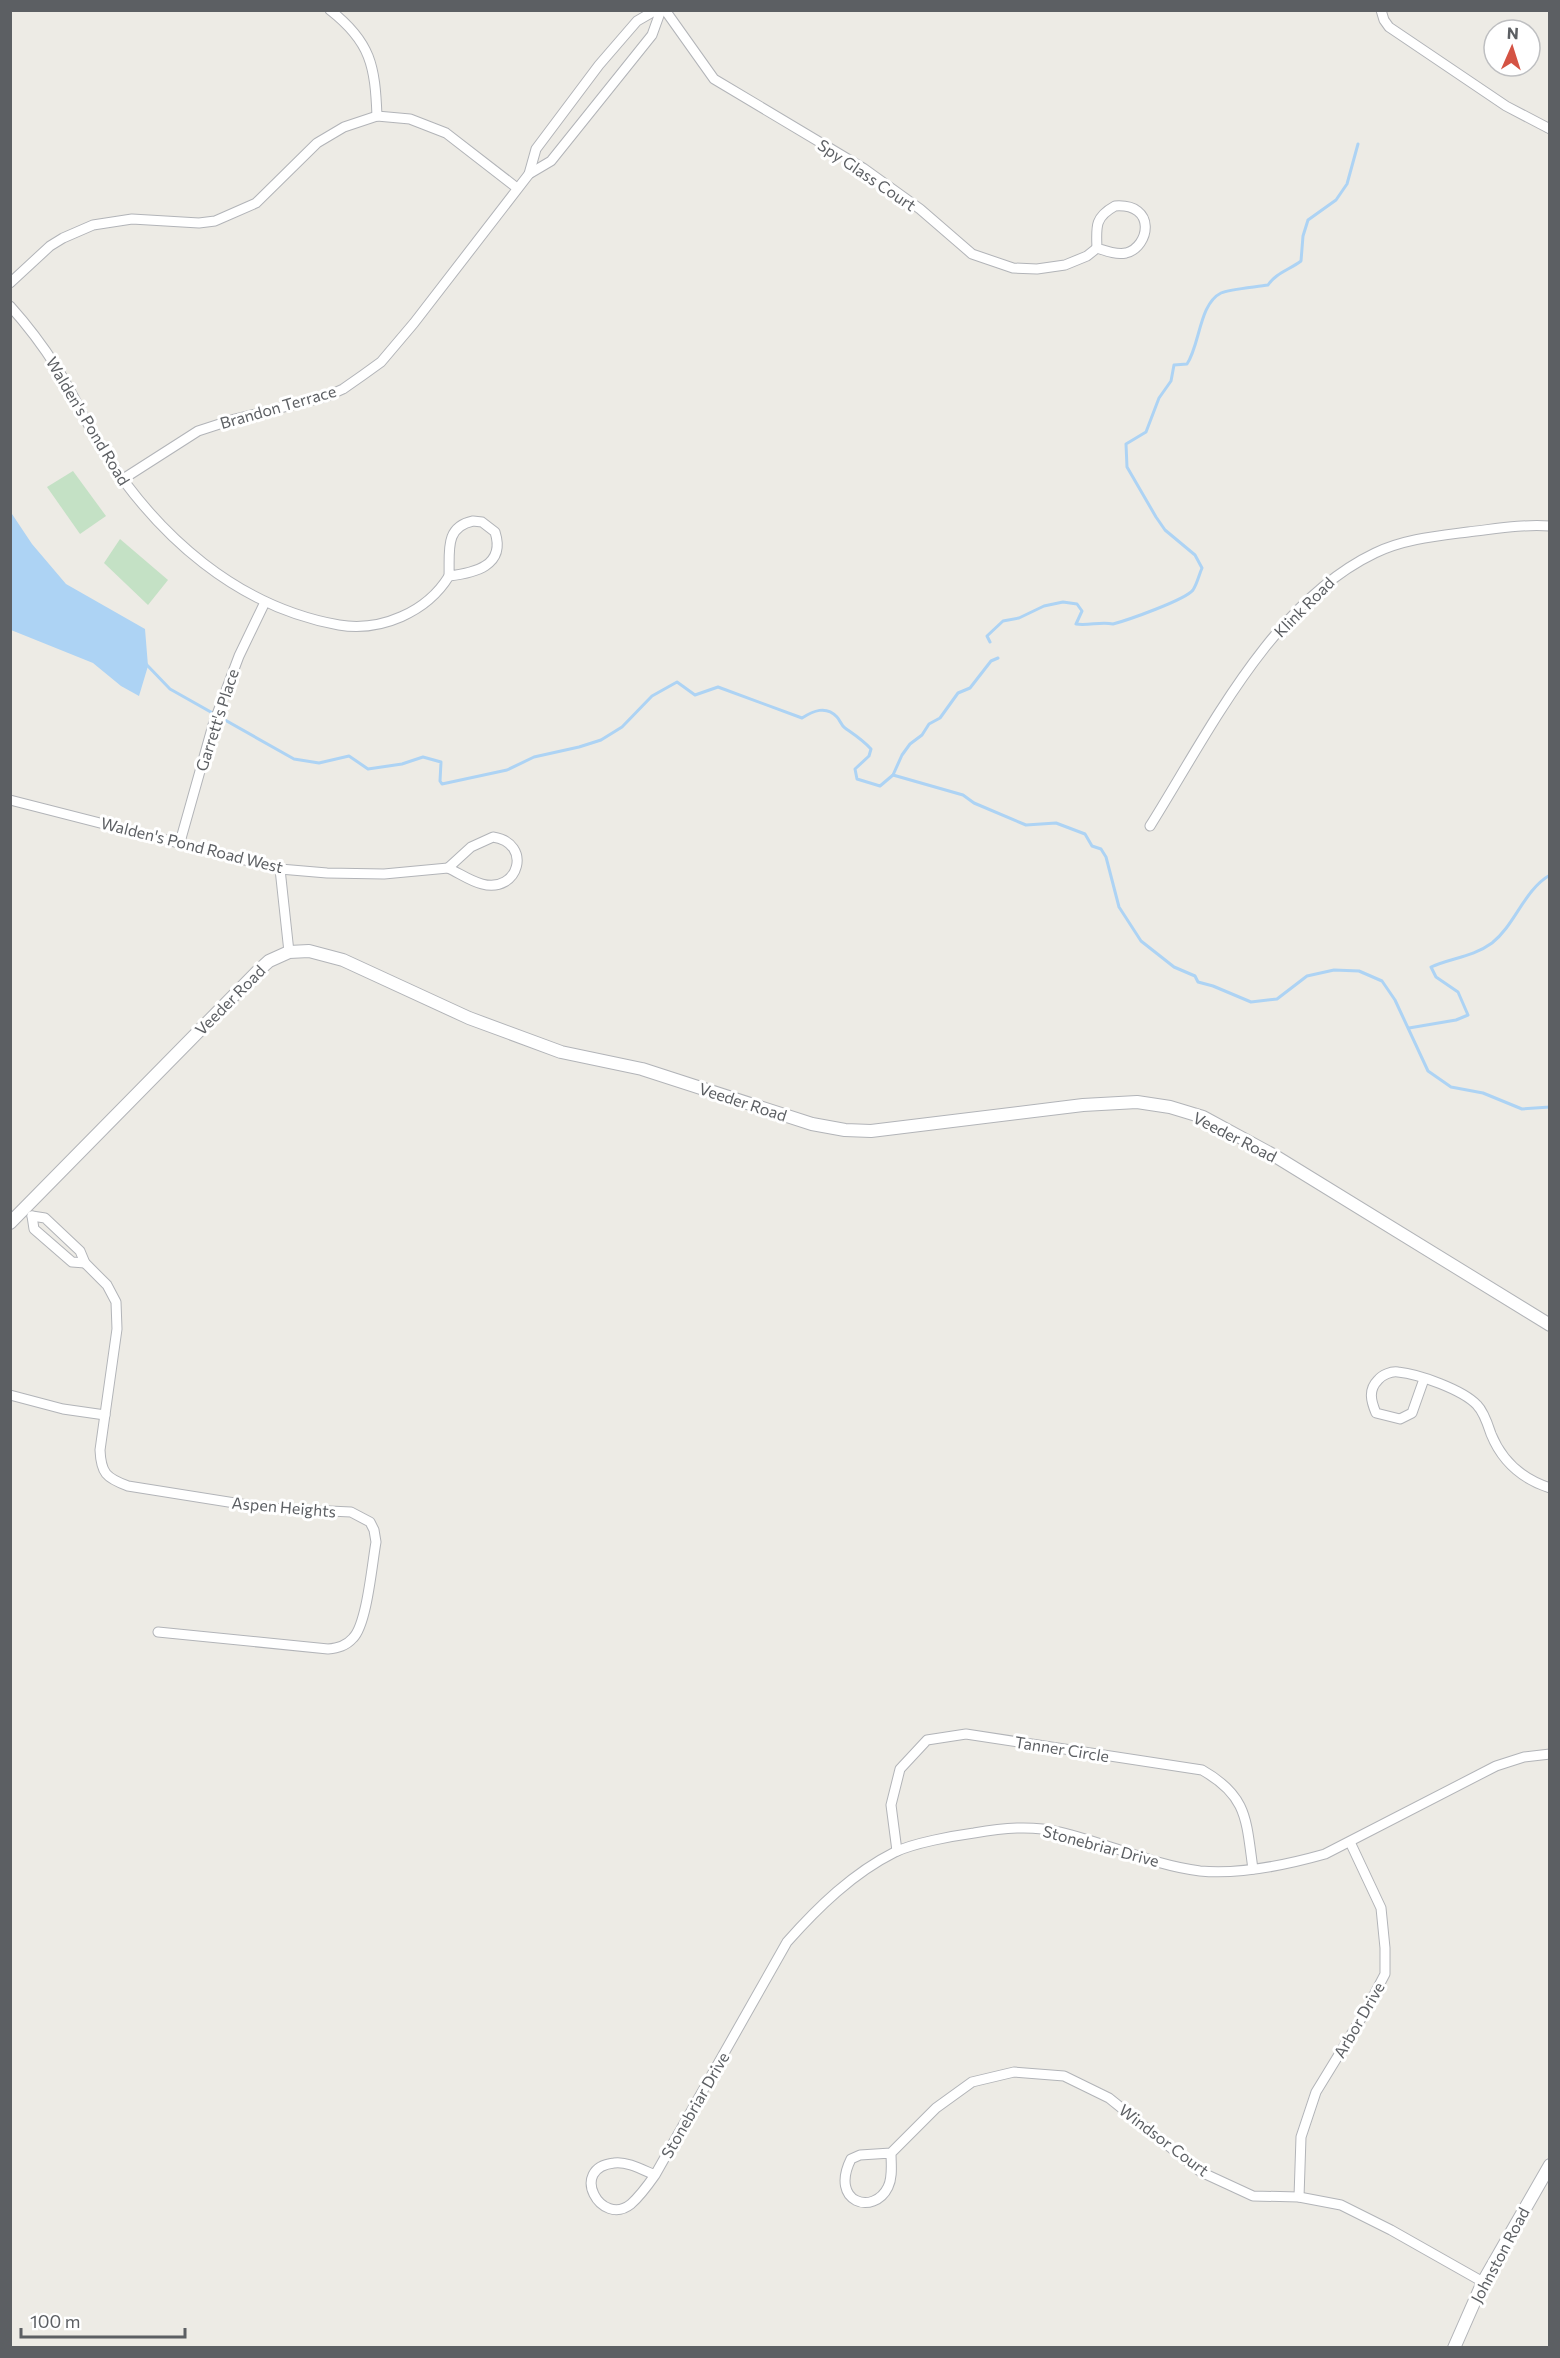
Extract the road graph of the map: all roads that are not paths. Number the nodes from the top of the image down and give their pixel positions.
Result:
1 (330, 10) edge
2 (656, 10) edge
3 (663, 10) edge
4 (1382, 10) edge
5 (377, 116) junction
6 (1550, 129) edge
7 (529, 174) junction
8 (517, 188) junction
9 (1097, 248) junction
10 (10, 283) edge
11 (10, 306) edge
12 (123, 478) junction
13 (1550, 526) edge
14 (448, 576) junction
15 (265, 602) junction
16 (12, 804) edge
17 (1150, 825) dead end
18 (180, 842) junction
19 (448, 868) junction
20 (280, 869) junction
21 (289, 952) junction
22 (28, 1212) junction
23 (10, 1223) edge
24 (85, 1263) junction
25 (1550, 1325) edge
26 (1424, 1379) junction
27 (10, 1395) edge
28 (105, 1416) junction
29 (1550, 1488) edge
30 (158, 1632) dead end
31 (1550, 1754) edge
32 (1350, 1842) junction
33 (897, 1851) junction
34 (1253, 1869) junction
35 (891, 2153) junction
36 (1550, 2165) edge
37 (655, 2175) junction
38 (1299, 2197) junction
39 (1483, 2282) junction
40 (1454, 2348) edge

1 - 5 street
2 - 7 street, Brandon Terrace
3 - 7 street, Brandon Terrace
3 - 9 street, Spy Glass Court
4 - 6 street
5 - 8 street
5 - 10 street
7 - 8 street, Brandon Terrace
8 - 12 street, Brandon Terrace
9 - 9 street
11 - 12 street, Walden's Pond Road
12 - 15 street, Walden's Pond Road
13 - 17 street, Klink Road
14 - 14 street
14 - 15 street, Walden's Pond Road
15 - 18 street, Garrett's Place
16 - 18 street, Walden's Pond Road West
18 - 20 street, Walden's Pond Road West
19 - 19 street
19 - 20 street, Walden's Pond Road West
20 - 21 street
21 - 22 street, Veeder Road
21 - 25 street, Veeder Road
22 - 23 street, Veeder Road
22 - 24 street, Aspen Heights
22 - 24 street, Aspen Heights
24 - 28 street, Aspen Heights
26 - 26 street
26 - 29 street
27 - 28 street
28 - 30 street, Aspen Heights
31 - 32 street, Stonebriar Drive
32 - 34 street, Stonebriar Drive
32 - 38 street, Arbor Drive
33 - 34 street, Stonebriar Drive
33 - 34 street, Tanner Circle
33 - 37 street, Stonebriar Drive
35 - 35 street
35 - 38 street, Windsor Court
36 - 39 street, Johnston Road
37 - 37 street, Stonebriar Drive
38 - 39 street, Windsor Court
39 - 40 street, Johnston Road

